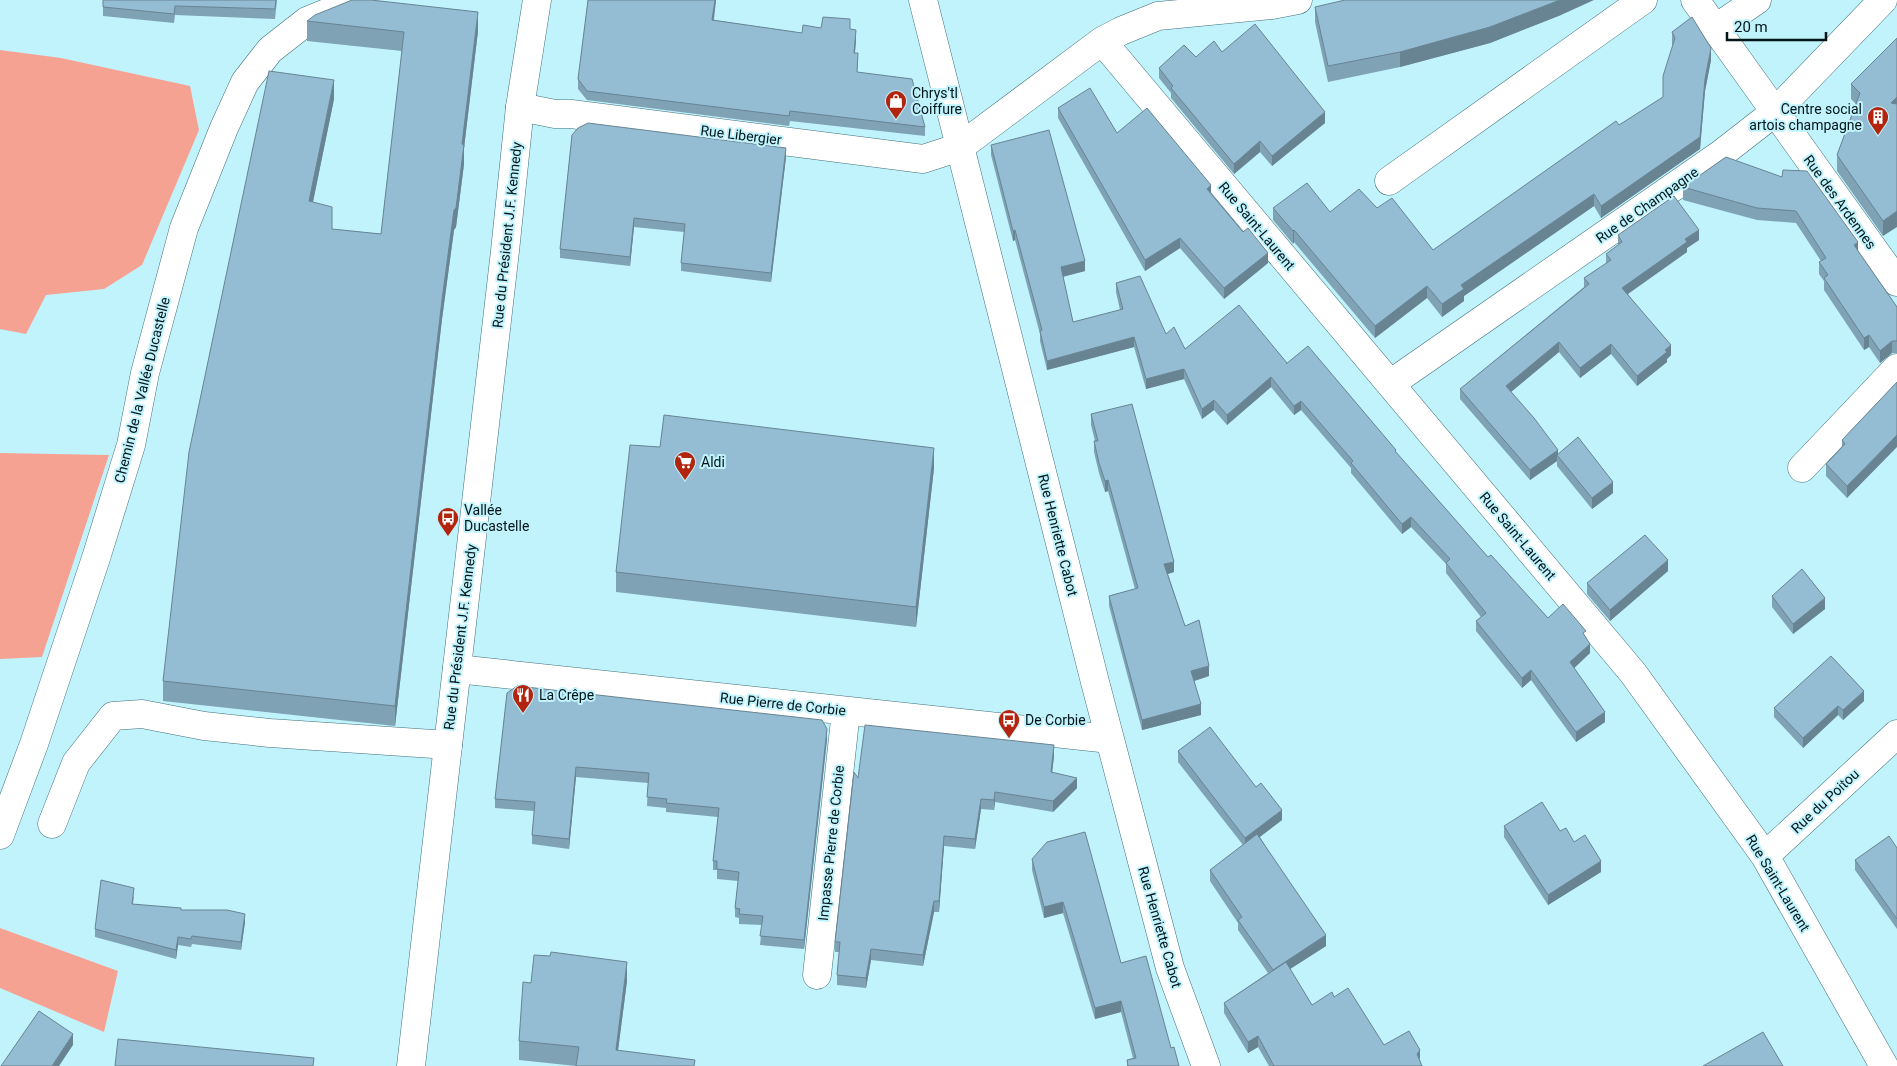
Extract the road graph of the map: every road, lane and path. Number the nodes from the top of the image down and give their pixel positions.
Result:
1 (358, 0) edge
2 (537, 0) edge
3 (924, 0) edge
4 (1643, 0) edge
5 (1695, 0) edge
6 (1757, 0) edge
7 (1883, 0) edge
8 (1279, 2) edge
9 (1716, 28) junction
10 (1102, 42) junction
11 (520, 107) junction
12 (1775, 112) junction
13 (960, 147) junction
14 (1389, 180) dead end
15 (1897, 282) edge
16 (1897, 368) edge
17 (1390, 384) junction
18 (1802, 468) dead end
19 (457, 669) junction
20 (846, 711) junction
21 (1110, 739) junction
22 (448, 745) junction
23 (1893, 748) edge
24 (52, 824) dead end
25 (0, 835) edge
26 (1765, 856) junction
27 (817, 975) dead end
28 (411, 1066) edge
29 (1206, 1066) edge
30 (1884, 1066) edge

1 - 25 street, Chemin de la Vallée Ducastelle
2 - 11 street, Rue du Président J.F. Kennedy
3 - 13 street, Rue Henriette Cabot
4 - 14 street
5 - 9 street, Rue des Ardennes
6 - 9 street
7 - 12 street, Rue de Champagne
8 - 10 street, Rue Libergier
9 - 12 street, Rue des Ardennes
10 - 13 street, Rue Libergier
10 - 17 street, Rue Saint-Laurent
11 - 13 street, Rue Libergier
11 - 19 street, Rue du Président J.F. Kennedy
12 - 15 street, Rue des Ardennes
12 - 17 street, Rue de Champagne
13 - 21 street, Rue Henriette Cabot
16 - 18 street
17 - 26 street, Rue Saint-Laurent
19 - 20 street, Rue Pierre de Corbie
19 - 22 street, Rue du Président J.F. Kennedy
20 - 21 street, Rue Pierre de Corbie
20 - 27 street, Impasse Pierre de Corbie
21 - 29 street, Rue Henriette Cabot
22 - 24 street
22 - 28 street, Rue du Président J.F. Kennedy
23 - 26 street, Rue du Poitou
26 - 30 street, Rue Saint-Laurent

